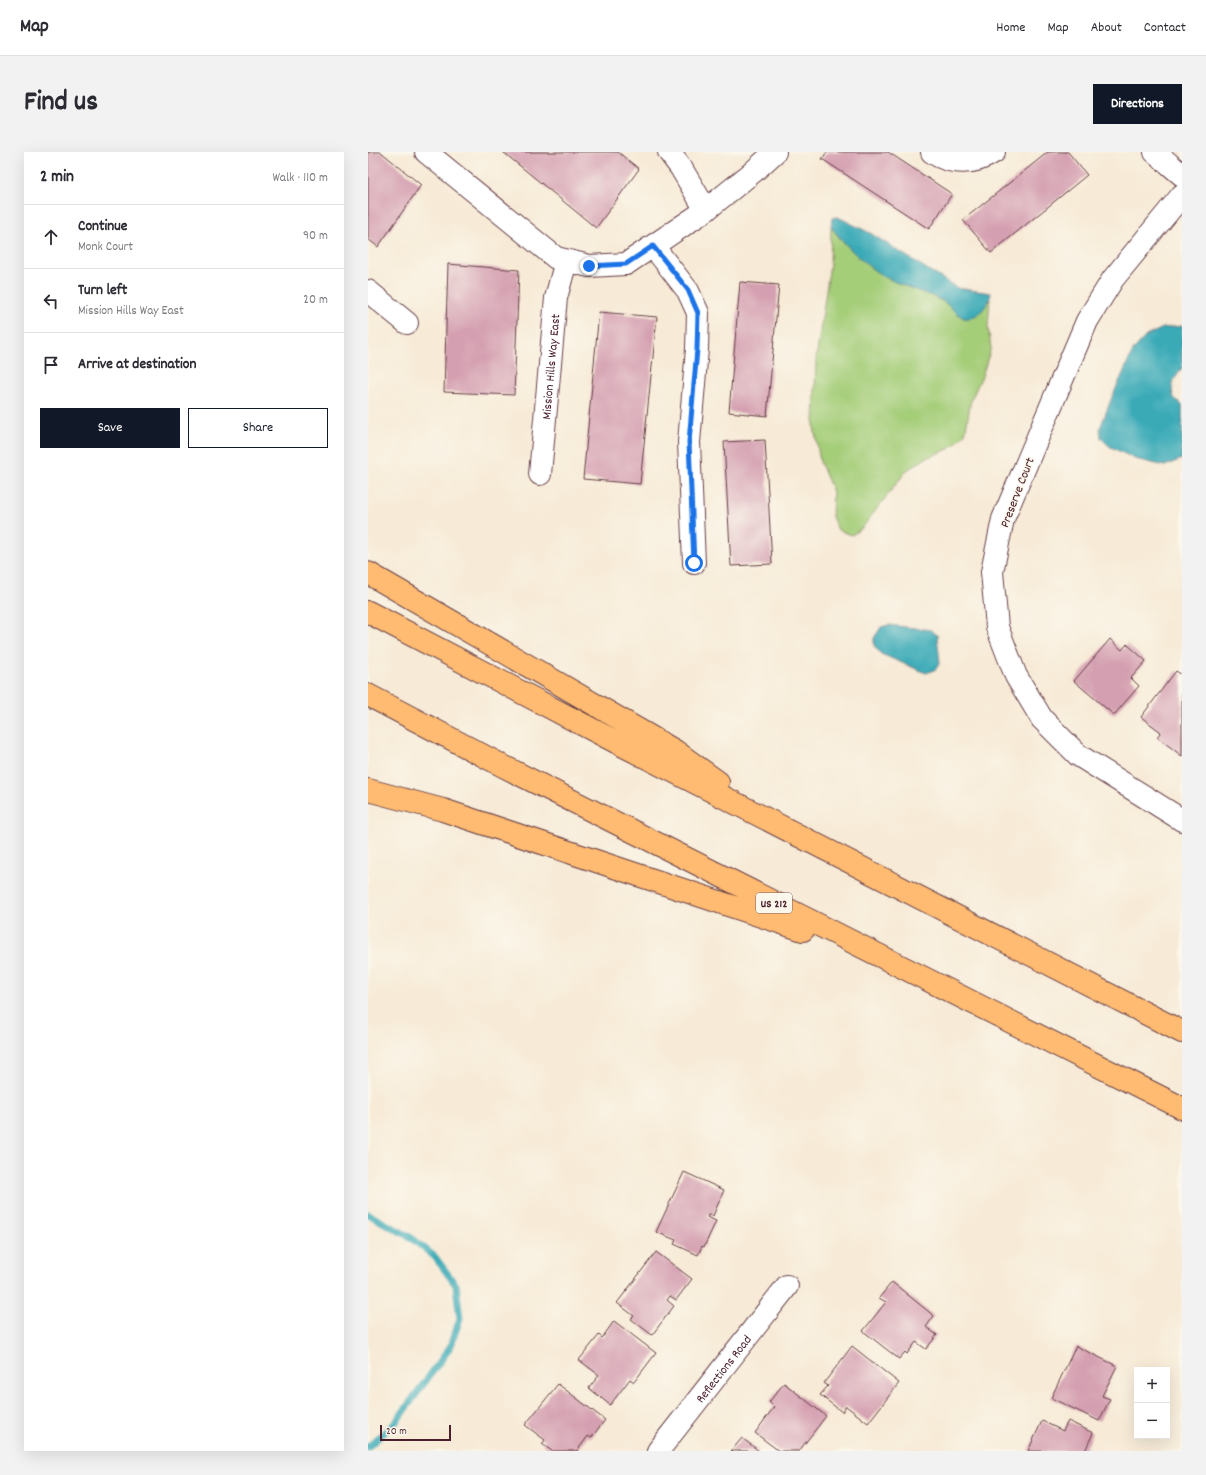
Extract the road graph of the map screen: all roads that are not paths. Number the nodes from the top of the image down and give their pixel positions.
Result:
1 (426, 152) edge
2 (669, 152) edge
3 (775, 152) edge
4 (932, 152) edge
5 (994, 152) edge
6 (1155, 152) edge
7 (1182, 175) edge
8 (1182, 195) edge
9 (706, 210) junction
10 (653, 246) junction
11 (566, 261) junction
12 (368, 291) edge
13 (407, 323) dead end
14 (540, 474) dead end
15 (694, 563) dead end
16 (368, 573) edge
17 (368, 612) edge
18 (368, 695) edge
19 (368, 790) edge
20 (1182, 820) edge
21 (772, 822) junction
22 (876, 954) junction
23 (1182, 1032) edge
24 (1182, 1108) edge
25 (788, 1286) dead end
26 (658, 1451) edge

1 - 11 street
2 - 9 street
3 - 9 street
4 - 5 street
6 - 7 street
8 - 20 street, Preserve Court
9 - 10 street
10 - 11 street
10 - 15 street
11 - 14 street, Mission Hills Way East
12 - 13 street
16 - 21 highway
17 - 21 highway
18 - 22 highway, US 212
19 - 22 highway
21 - 23 highway
22 - 24 highway, US 212
25 - 26 street, Reflections Road

